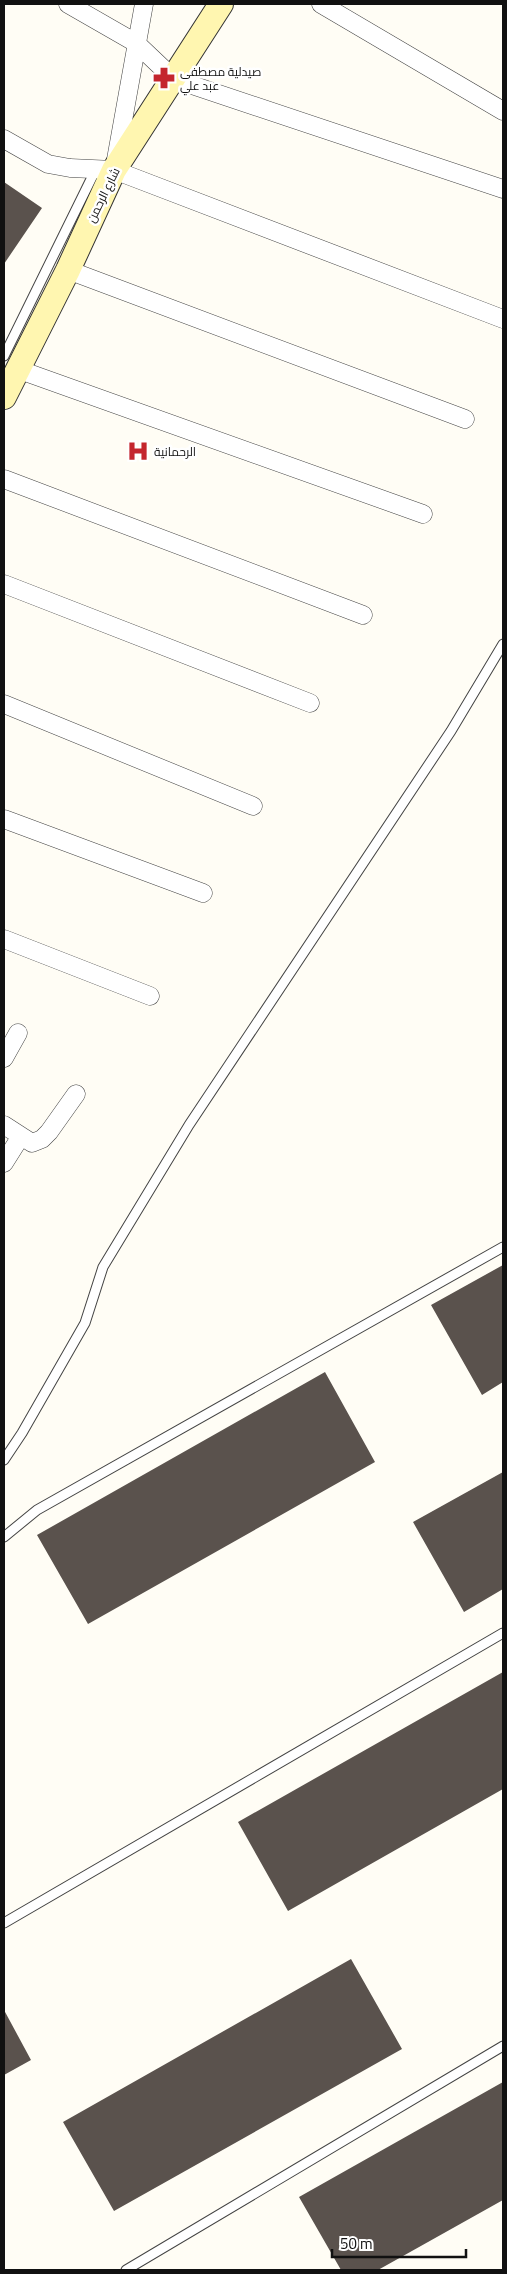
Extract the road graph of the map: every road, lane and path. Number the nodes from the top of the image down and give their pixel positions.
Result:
1 (68, 4) edge
2 (144, 4) edge
3 (221, 4) edge
4 (321, 4) edge
5 (136, 42) junction
6 (174, 79) junction
7 (503, 112) edge
8 (4, 138) edge
9 (105, 170) junction
10 (503, 189) edge
11 (68, 270) junction
12 (503, 319) edge
13 (11, 363) edge
14 (4, 397) edge
15 (465, 420) dead end
16 (4, 479) edge
17 (423, 514) dead end
18 (4, 584) edge
19 (363, 616) dead end
20 (503, 644) edge
21 (4, 704) edge
22 (310, 704) dead end
23 (253, 806) dead end
24 (4, 819) edge
25 (203, 893) dead end
26 (4, 939) edge
27 (150, 996) dead end
28 (18, 1033) dead end
29 (4, 1058) edge
30 (76, 1094) dead end
31 (4, 1125) edge
32 (21, 1136) junction
33 (4, 1163) edge
34 (503, 1247) edge
35 (4, 1460) edge
36 (4, 1537) edge
37 (503, 1633) edge
38 (4, 1923) edge
39 (503, 2046) edge
40 (126, 2270) edge

1 - 5 street
2 - 5 street
3 - 6 street, شارع الرحمن
4 - 7 street
5 - 6 street
5 - 9 street
6 - 9 street, شارع الرحمن
6 - 10 street
8 - 9 street
9 - 11 street, شارع الرحمن
9 - 12 street
9 - 13 lane
11 - 13 street, شارع الرحمن
11 - 15 street
13 - 14 street, شارع الرحمن
13 - 17 street
16 - 19 street
18 - 22 street
20 - 35 lane
21 - 23 street
24 - 25 street
26 - 27 street
28 - 29 street
30 - 32 street
31 - 32 street
32 - 33 street
34 - 36 lane
37 - 38 lane
39 - 40 lane

